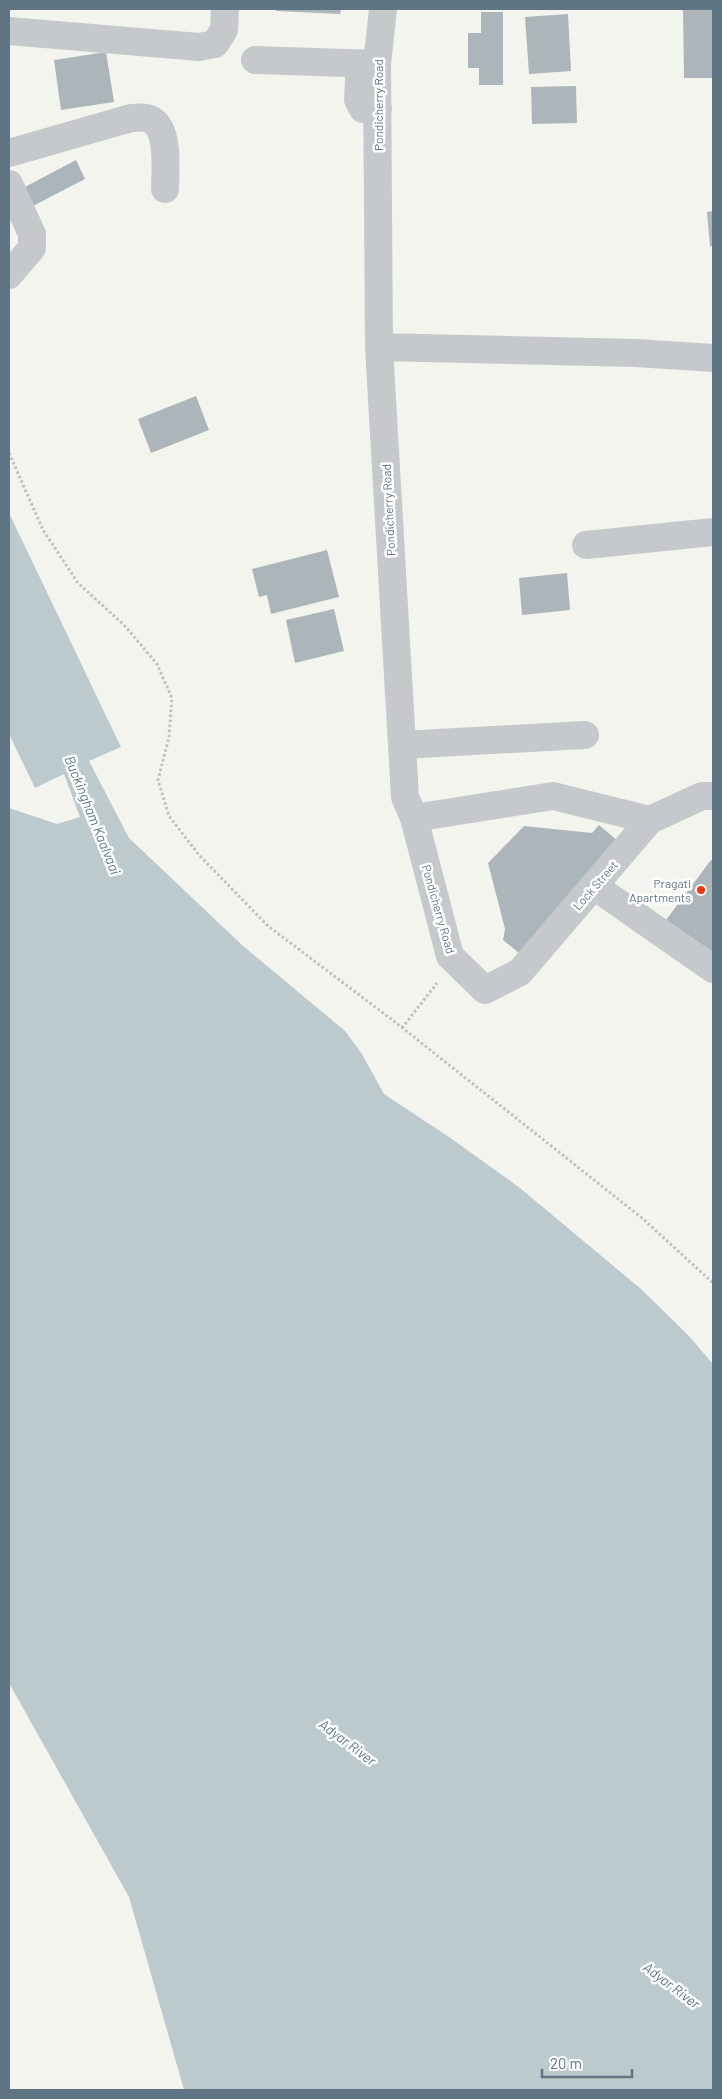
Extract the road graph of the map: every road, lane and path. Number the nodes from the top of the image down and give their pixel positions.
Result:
1 (225, 9) edge
2 (383, 9) edge
3 (9, 31) edge
4 (254, 60) dead end
5 (369, 64) junction
6 (9, 153) edge
7 (9, 184) edge
8 (165, 189) dead end
9 (9, 276) edge
10 (379, 347) junction
11 (713, 358) edge
12 (9, 453) edge
13 (713, 532) edge
14 (586, 545) dead end
15 (585, 735) dead end
16 (402, 746) junction
17 (713, 796) edge
18 (414, 818) junction
19 (650, 820) junction
20 (594, 886) junction
21 (454, 961) junction
22 (713, 969) edge
23 (485, 990) joint
24 (402, 1028) junction
25 (713, 1283) edge

1 - 3 street
2 - 5 street, Pondicherry Road
4 - 5 street
5 - 10 street, Pondicherry Road
6 - 8 street
7 - 9 street
10 - 11 street
10 - 16 street, Pondicherry Road
12 - 24 path
13 - 14 street
15 - 16 street
16 - 18 street, Pondicherry Road
17 - 19 street, Lock Street
18 - 19 street
18 - 21 street, Pondicherry Road
19 - 20 street, Lock Street
20 - 22 street
20 - 23 street, Lock Street
21 - 23 street, Pondicherry Road
21 - 24 path
24 - 25 path

